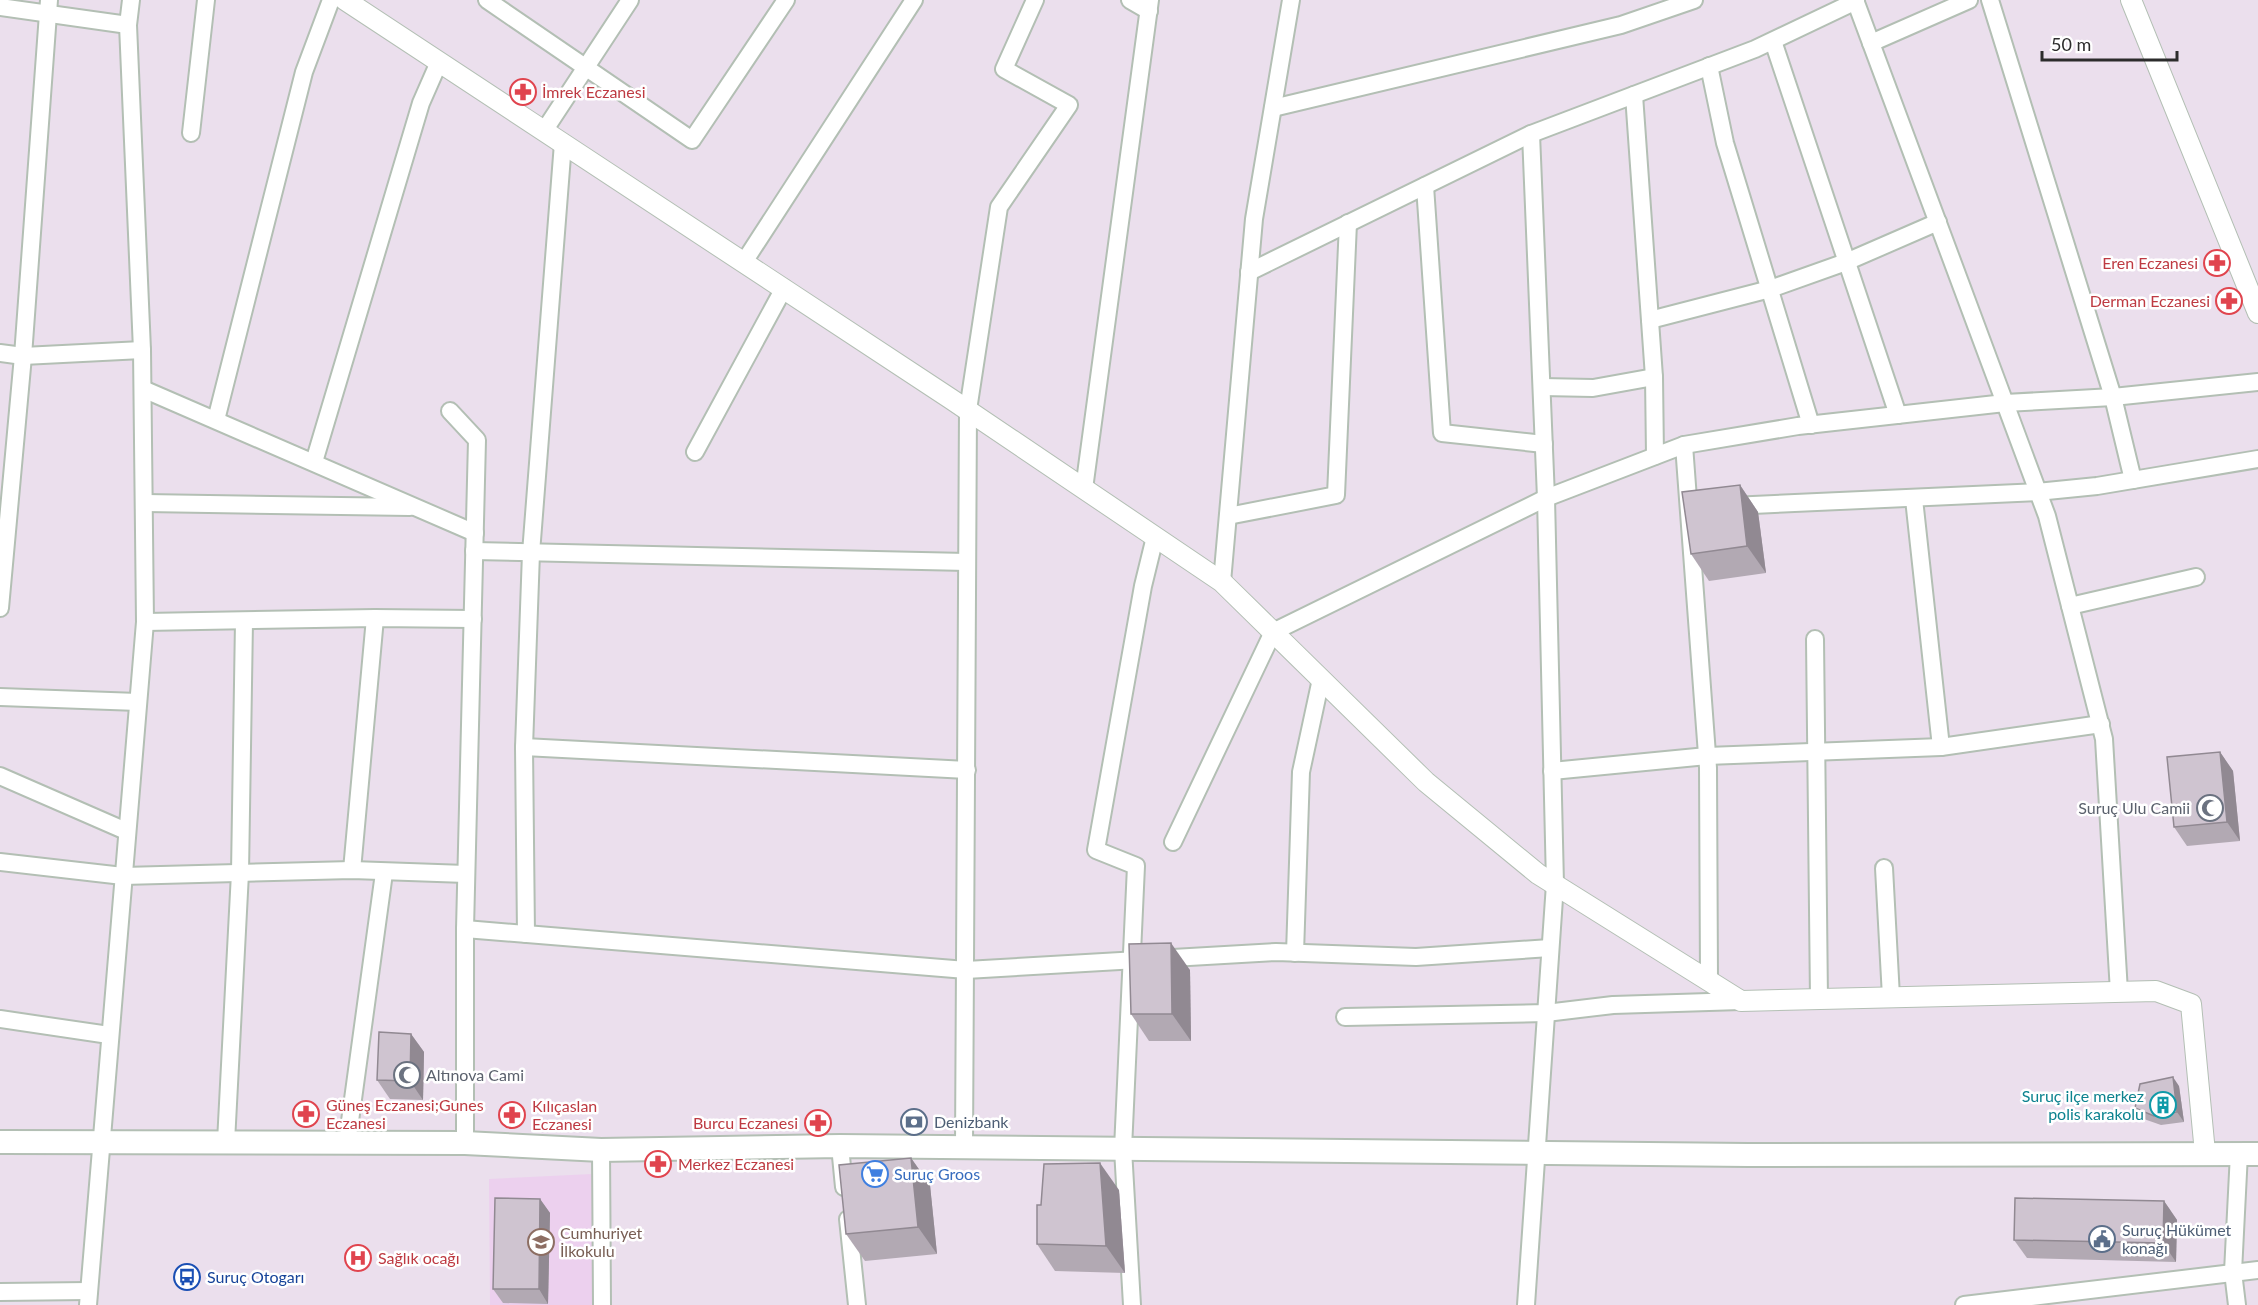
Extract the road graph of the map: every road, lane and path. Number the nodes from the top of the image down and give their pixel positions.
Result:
1 (131, 0) edge
2 (206, 0) edge
3 (331, 0) edge
4 (345, 0) edge
5 (487, 0) edge
6 (630, 0) edge
7 (786, 0) edge
8 (914, 0) edge
9 (1035, 0) edge
10 (1130, 0) edge
11 (1291, 0) edge
12 (1694, 0) edge
13 (1969, 0) edge
14 (1990, 0) edge
15 (2131, 0) edge
16 (1855, 1) edge
17 (1150, 6) edge
18 (0, 8) edge
19 (48, 8) edge
20 (128, 25) junction
21 (1773, 41) junction
22 (1871, 43) junction
23 (439, 62) junction
24 (586, 66) junction
25 (1710, 66) junction
26 (1634, 95) junction
27 (1273, 108) junction
28 (544, 131) junction
29 (191, 133) dead end
30 (1531, 134) junction
31 (562, 143) junction
32 (1425, 186) junction
33 (1938, 222) junction
34 (1348, 224) junction
35 (744, 262) junction
36 (1846, 262) junction
37 (1250, 272) junction
38 (784, 288) junction
39 (1770, 289) junction
40 (2258, 313) edge
41 (1650, 320) junction
42 (142, 350) junction
43 (0, 353) edge
44 (23, 356) junction
45 (1654, 377) junction
46 (2258, 382) edge
47 (1542, 387) junction
48 (143, 389) junction
49 (2114, 397) junction
50 (2005, 403) junction
51 (968, 410) junction
52 (450, 411) dead end
53 (1899, 415) junction
54 (216, 420) junction
55 (1811, 425) junction
56 (1544, 444) junction
57 (1684, 445) junction
58 (695, 452) dead end
59 (1655, 456) junction
60 (2258, 459) edge
61 (314, 462) junction
62 (2133, 480) junction
63 (1084, 489) junction
64 (2037, 492) junction
65 (1546, 498) junction
66 (1914, 499) junction
67 (145, 503) junction
68 (420, 507) junction
69 (1700, 507) junction
70 (1228, 516) junction
71 (475, 533) junction
72 (1155, 537) junction
73 (474, 551) junction
74 (531, 553) junction
75 (967, 562) junction
76 (2196, 577) dead end
77 (1222, 582) junction
78 (2070, 606) junction
79 (0, 608) edge
80 (375, 618) junction
81 (473, 619) junction
82 (244, 621) junction
83 (145, 622) junction
84 (1273, 632) junction
85 (1815, 639) dead end
86 (1321, 679) junction
87 (0, 697) edge
88 (138, 702) junction
89 (2101, 724) junction
90 (524, 747) junction
91 (1941, 747) junction
92 (1814, 752) junction
93 (1707, 756) junction
94 (967, 770) junction
95 (1552, 771) junction
96 (0, 776) edge
97 (126, 831) junction
98 (1173, 842) dead end
99 (0, 862) edge
100 (1884, 868) dead end
101 (352, 870) junction
102 (240, 873) junction
103 (384, 873) junction
104 (466, 874) junction
105 (123, 876) junction
106 (1555, 884) junction
107 (465, 929) junction
108 (526, 934) junction
109 (1550, 948) junction
110 (1295, 953) junction
111 (1132, 959) junction
112 (966, 970) junction
113 (1709, 981) junction
114 (2119, 992) junction
115 (1891, 997) junction
116 (1819, 999) junction
117 (1741, 1000) junction
118 (1546, 1013) junction
119 (1345, 1017) dead end
120 (0, 1019) edge
121 (109, 1035) junction
122 (0, 1142) edge
123 (100, 1142) junction
124 (226, 1142) junction
125 (348, 1143) junction
126 (465, 1143) junction
127 (840, 1146) junction
128 (964, 1147) junction
129 (1123, 1149) junction
130 (602, 1150) junction
131 (1536, 1153) junction
132 (2205, 1153) junction
133 (2248, 1154) edge
134 (2258, 1270) edge
135 (2233, 1272) junction
136 (0, 1292) edge
137 (88, 1298) edge
138 (602, 1305) edge
139 (858, 1305) edge
140 (1132, 1305) edge
141 (1526, 1305) edge
142 (1964, 1305) edge
143 (2237, 1305) edge

1 - 20 street
2 - 29 street
3 - 54 street
4 - 23 street
5 - 24 street
6 - 24 street
7 - 24 street
8 - 35 street
9 - 51 street
10 - 17 street
11 - 27 street
12 - 27 street
13 - 22 street
14 - 49 street
15 - 40 street
16 - 21 street
16 - 22 street
17 - 63 street
18 - 19 street
19 - 20 street
19 - 44 street
20 - 42 street
21 - 25 street
21 - 36 street
22 - 33 street
23 - 28 street
23 - 61 street
24 - 28 street
25 - 26 street
25 - 39 street
26 - 30 street
26 - 41 street
27 - 37 street
28 - 31 street
30 - 32 street
30 - 47 street
31 - 35 street
31 - 74 street
32 - 34 street
32 - 56 street
33 - 36 street
33 - 50 street
34 - 37 street
34 - 70 street
35 - 38 street
36 - 39 street
36 - 53 street
37 - 70 street
38 - 51 street
38 - 58 street
39 - 41 street
39 - 55 street
41 - 45 street
42 - 44 street
42 - 48 street
43 - 44 street
44 - 79 street
45 - 47 street
45 - 59 street
46 - 49 street
47 - 56 street
48 - 54 street
48 - 67 street
49 - 50 street
49 - 62 street
50 - 53 street
50 - 64 street
51 - 63 street
51 - 75 street
52 - 71 street
53 - 55 street
54 - 61 street
55 - 57 street
56 - 65 street
57 - 59 street
57 - 69 street
59 - 65 street
60 - 62 street
61 - 68 street
62 - 64 street
63 - 72 street
64 - 66 street
64 - 78 street
65 - 84 street
65 - 95 street
66 - 69 street
66 - 91 street
67 - 68 street
67 - 83 street
68 - 71 street
69 - 93 street
70 - 77 street
71 - 73 street
72 - 77 street
72 - 111 street
73 - 74 street
73 - 81 street
74 - 75 street
74 - 90 street
75 - 94 street
76 - 78 street
77 - 84 street
78 - 89 street
80 - 81 street
80 - 82 street
80 - 101 street
81 - 104 street
82 - 83 street
82 - 102 street
83 - 88 street
84 - 86 street
84 - 98 street
85 - 92 street
86 - 106 street
86 - 110 street
87 - 88 street
88 - 97 street
89 - 91 street
89 - 114 street
90 - 94 street
90 - 108 street
91 - 92 street
92 - 93 street
92 - 116 street
93 - 95 street
93 - 113 street
94 - 112 street
95 - 106 street
96 - 97 street
97 - 105 street
99 - 105 street
100 - 115 street
101 - 102 street
101 - 103 street
102 - 105 street
102 - 124 street
103 - 104 street
103 - 125 street
104 - 107 street
105 - 121 street
106 - 109 street
106 - 113 street
107 - 108 street
107 - 126 street
108 - 112 street
109 - 110 street
109 - 118 street
110 - 111 street
111 - 112 street
111 - 129 street
112 - 128 street
113 - 117 street
114 - 115 street
114 - 132 street
115 - 116 street
116 - 117 street
117 - 118 street
118 - 119 street
118 - 131 street
120 - 121 street
121 - 123 street
122 - 123 main road
123 - 124 main road
123 - 137 street
124 - 125 main road
125 - 126 main road
126 - 130 main road
127 - 128 main road
127 - 130 main road
127 - 139 street
128 - 129 main road
129 - 131 main road
129 - 140 street
130 - 138 street
131 - 132 main road
131 - 141 street
132 - 133 main road
133 - 135 street
134 - 135 street
135 - 142 street
135 - 143 street
136 - 137 street

